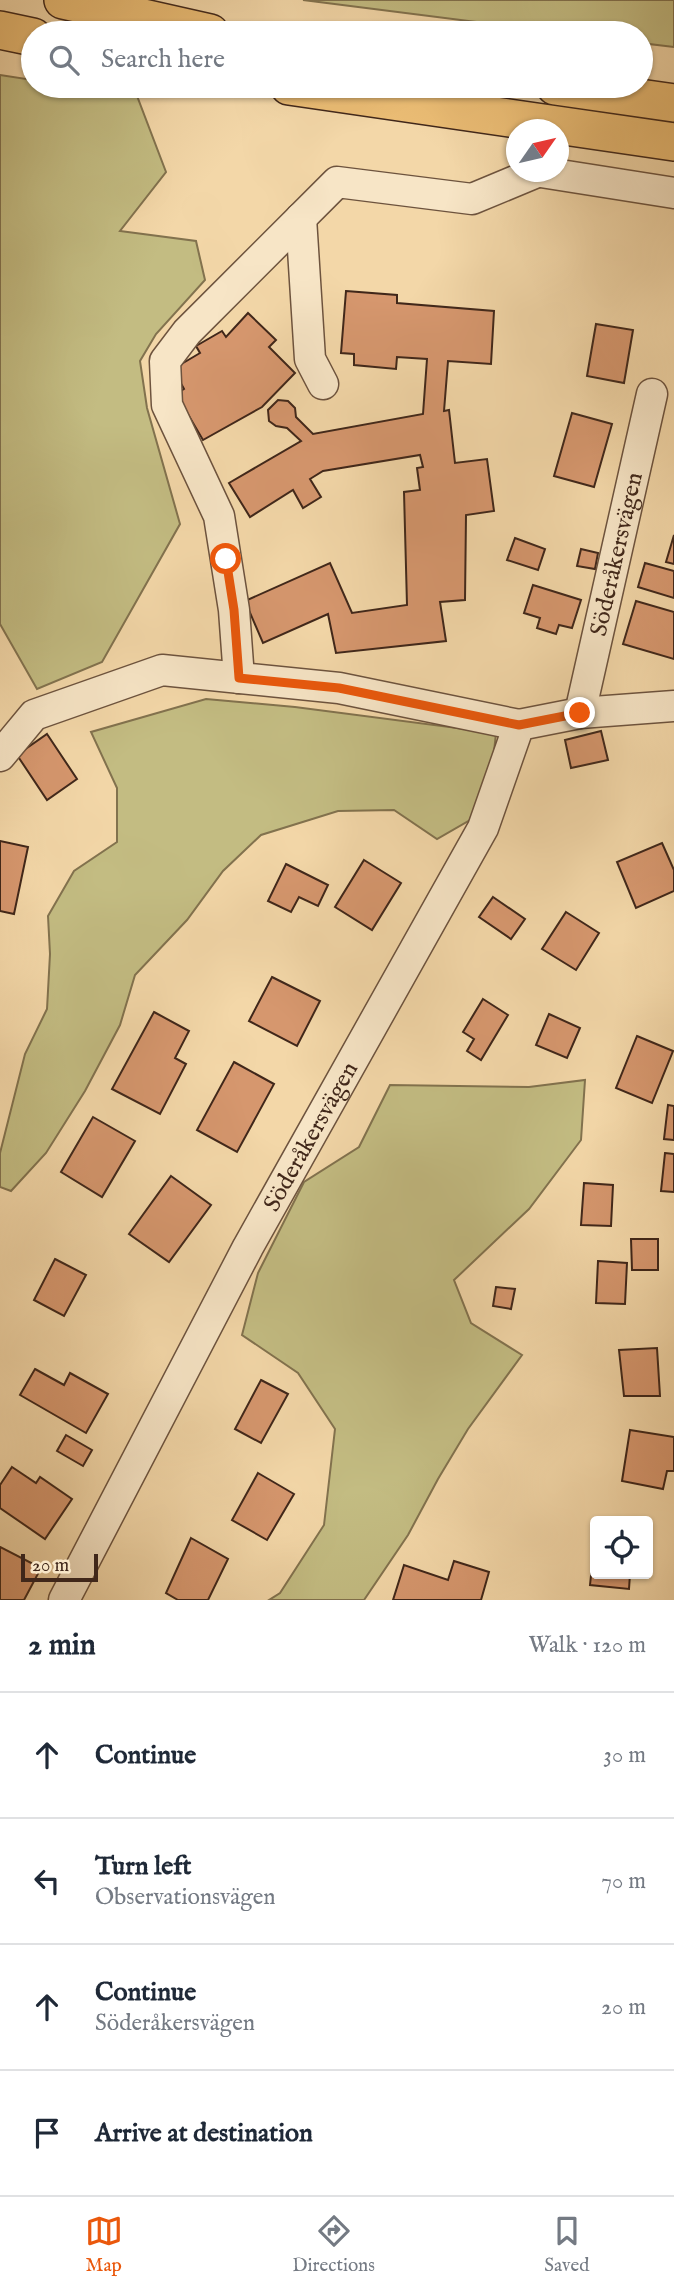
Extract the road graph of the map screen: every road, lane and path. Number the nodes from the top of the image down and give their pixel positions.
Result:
1 (63, 0) edge
2 (157, 21) edge
3 (0, 30) edge
4 (21, 34) edge
5 (372, 98) edge
6 (639, 98) edge
7 (674, 103) edge
8 (674, 142) edge
9 (569, 176) edge
10 (514, 182) edge
11 (674, 192) edge
12 (301, 218) junction
13 (323, 384) dead end
14 (652, 394) dead end
15 (239, 678) junction
16 (674, 706) edge
17 (580, 713) junction
18 (519, 725) junction
19 (0, 756) edge
20 (64, 1600) edge

1 - 2 main road
3 - 4 main road
5 - 8 main road
6 - 7 main road
9 - 11 street
10 - 12 street
12 - 13 street
12 - 15 street
14 - 17 street, Söderåkersvägen
15 - 18 street
15 - 19 street
16 - 17 street
17 - 18 street
18 - 20 street, Söderåkersvägen

